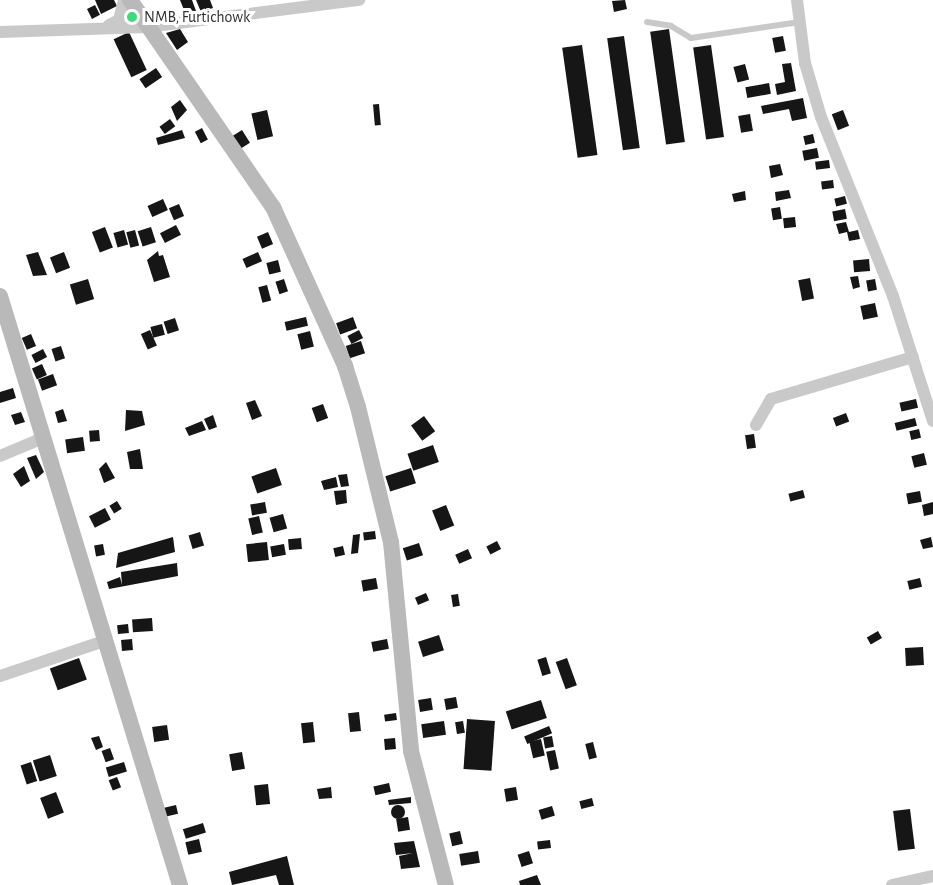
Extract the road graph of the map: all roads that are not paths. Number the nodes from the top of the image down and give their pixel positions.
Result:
1 (124, 0) edge
2 (130, 0) edge
3 (359, 0) edge
4 (796, 0) edge
5 (647, 22) dead end
6 (800, 22) junction
7 (108, 26) junction
8 (147, 27) junction
9 (0, 32) edge
10 (0, 296) edge
11 (913, 357) junction
12 (933, 421) edge
13 (756, 425) dead end
14 (43, 438) junction
15 (0, 456) edge
16 (107, 640) junction
17 (0, 676) edge
18 (933, 876) edge
19 (180, 885) edge
20 (446, 885) edge
21 (892, 885) edge

1 - 7 street
2 - 8 street
3 - 8 street
4 - 6 street
5 - 6 lane
6 - 11 street
7 - 8 street
7 - 9 street
8 - 20 street
10 - 14 street
11 - 12 street
11 - 13 street
14 - 15 street
14 - 16 street
16 - 17 street
16 - 19 street
18 - 21 street

